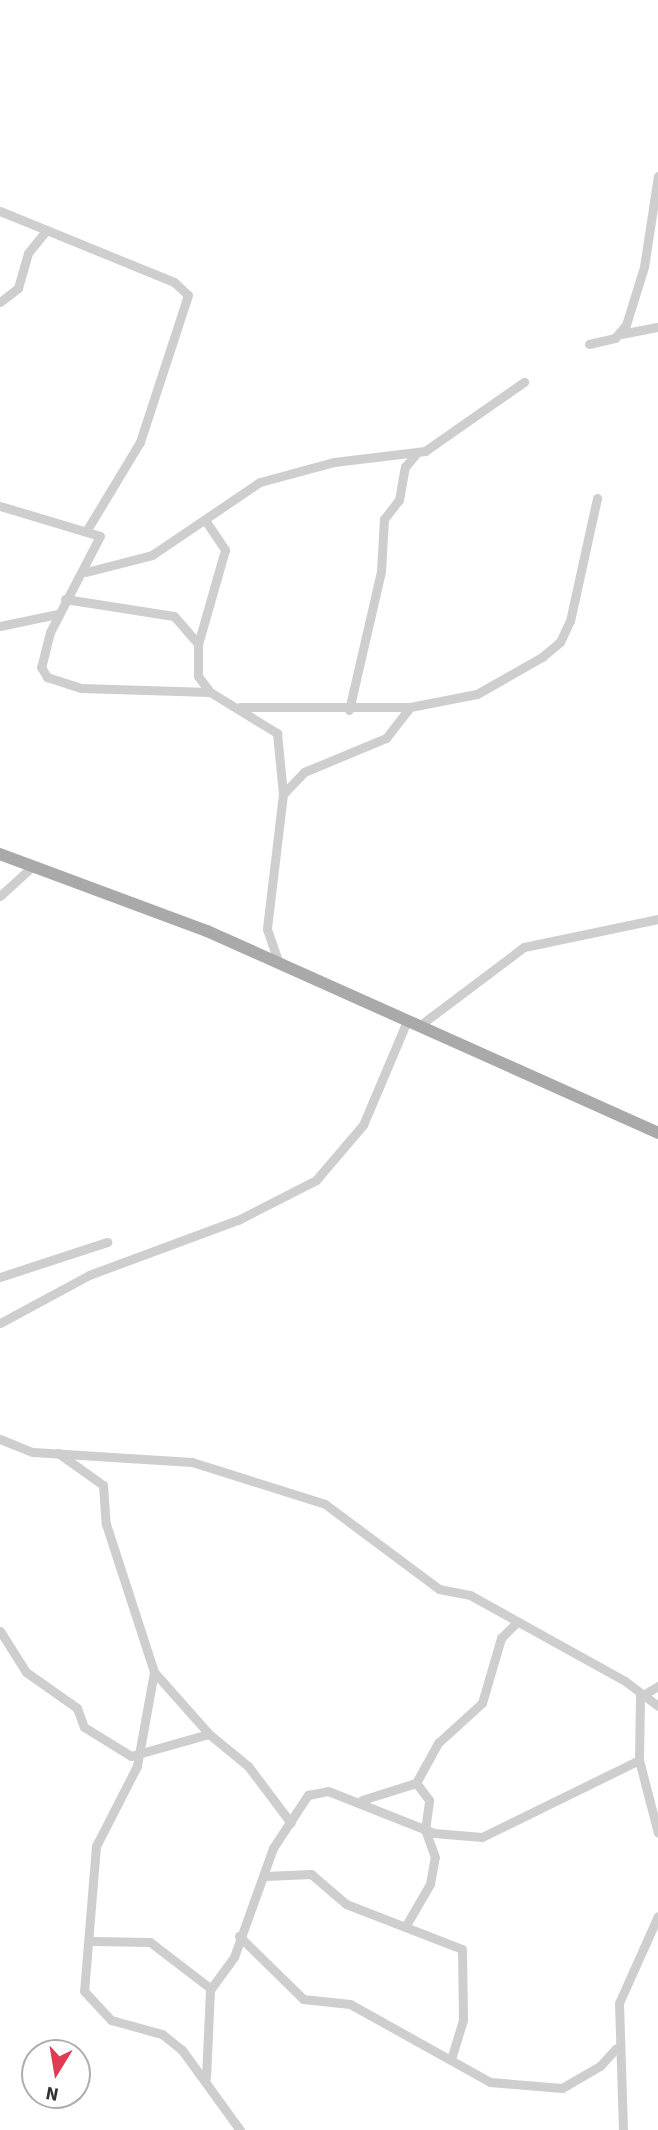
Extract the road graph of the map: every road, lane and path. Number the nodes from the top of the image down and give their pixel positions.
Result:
1 (658, 176) edge
2 (0, 211) edge
3 (46, 230) junction
4 (0, 302) edge
5 (658, 327) edge
6 (621, 334) junction
7 (589, 344) dead end
8 (524, 382) dead end
9 (416, 454) junction
10 (597, 498) dead end
11 (0, 506) edge
12 (205, 520) junction
13 (87, 530) junction
14 (86, 572) junction
15 (65, 599) junction
16 (57, 614) junction
17 (0, 626) edge
18 (198, 645) junction
19 (209, 692) junction
20 (240, 707) junction
21 (410, 707) junction
22 (349, 710) junction
23 (283, 794) junction
24 (0, 853) edge
25 (34, 865) junction
26 (0, 896) edge
27 (658, 919) edge
28 (279, 963) junction
29 (413, 1023) junction
30 (658, 1133) edge
31 (107, 1241) dead end
32 (0, 1277) edge
33 (0, 1323) edge
34 (0, 1439) edge
35 (58, 1453) junction
36 (516, 1624) junction
37 (0, 1631) edge
38 (154, 1672) junction
39 (658, 1686) edge
40 (640, 1697) junction
41 (658, 1706) edge
42 (209, 1734) junction
43 (141, 1755) junction
44 (639, 1760) junction
45 (416, 1783) junction
46 (358, 1800) junction
47 (291, 1823) junction
48 (425, 1830) junction
49 (658, 1833) edge
50 (265, 1876) junction
51 (658, 1916) edge
52 (405, 1927) junction
53 (239, 1936) junction
54 (93, 1941) junction
55 (211, 1988) junction
56 (616, 2048) dead end
57 (453, 2057) junction
58 (206, 2078) junction
59 (240, 2130) edge
60 (624, 2130) edge

1 - 6 street
2 - 3 street
3 - 4 street
3 - 13 street
5 - 6 street
6 - 7 street
8 - 9 street
9 - 12 street
9 - 22 street
10 - 21 street
11 - 13 street
12 - 14 street
12 - 18 street
13 - 14 street
14 - 15 street
15 - 16 street
15 - 18 street
16 - 17 street
16 - 19 street
18 - 19 street
19 - 20 street
20 - 22 street
20 - 23 street
21 - 22 street
21 - 23 street
23 - 28 street
24 - 25 main road
25 - 26 street
25 - 28 main road
27 - 29 street
28 - 29 main road
29 - 30 main road
29 - 33 street
31 - 32 street
34 - 35 street
35 - 36 street
35 - 38 street
36 - 40 street
36 - 45 street
37 - 43 street
38 - 42 street
38 - 43 street
39 - 40 street
40 - 41 street
40 - 44 street
42 - 43 street
42 - 47 street
43 - 54 street
44 - 48 street
44 - 49 street
45 - 46 street
45 - 48 street
46 - 47 street
46 - 48 street
47 - 50 street
48 - 52 street
50 - 52 street
50 - 53 street
51 - 60 street
52 - 57 street
53 - 55 street
53 - 57 street
54 - 55 street
54 - 58 street
55 - 58 street
56 - 57 street
58 - 59 street

